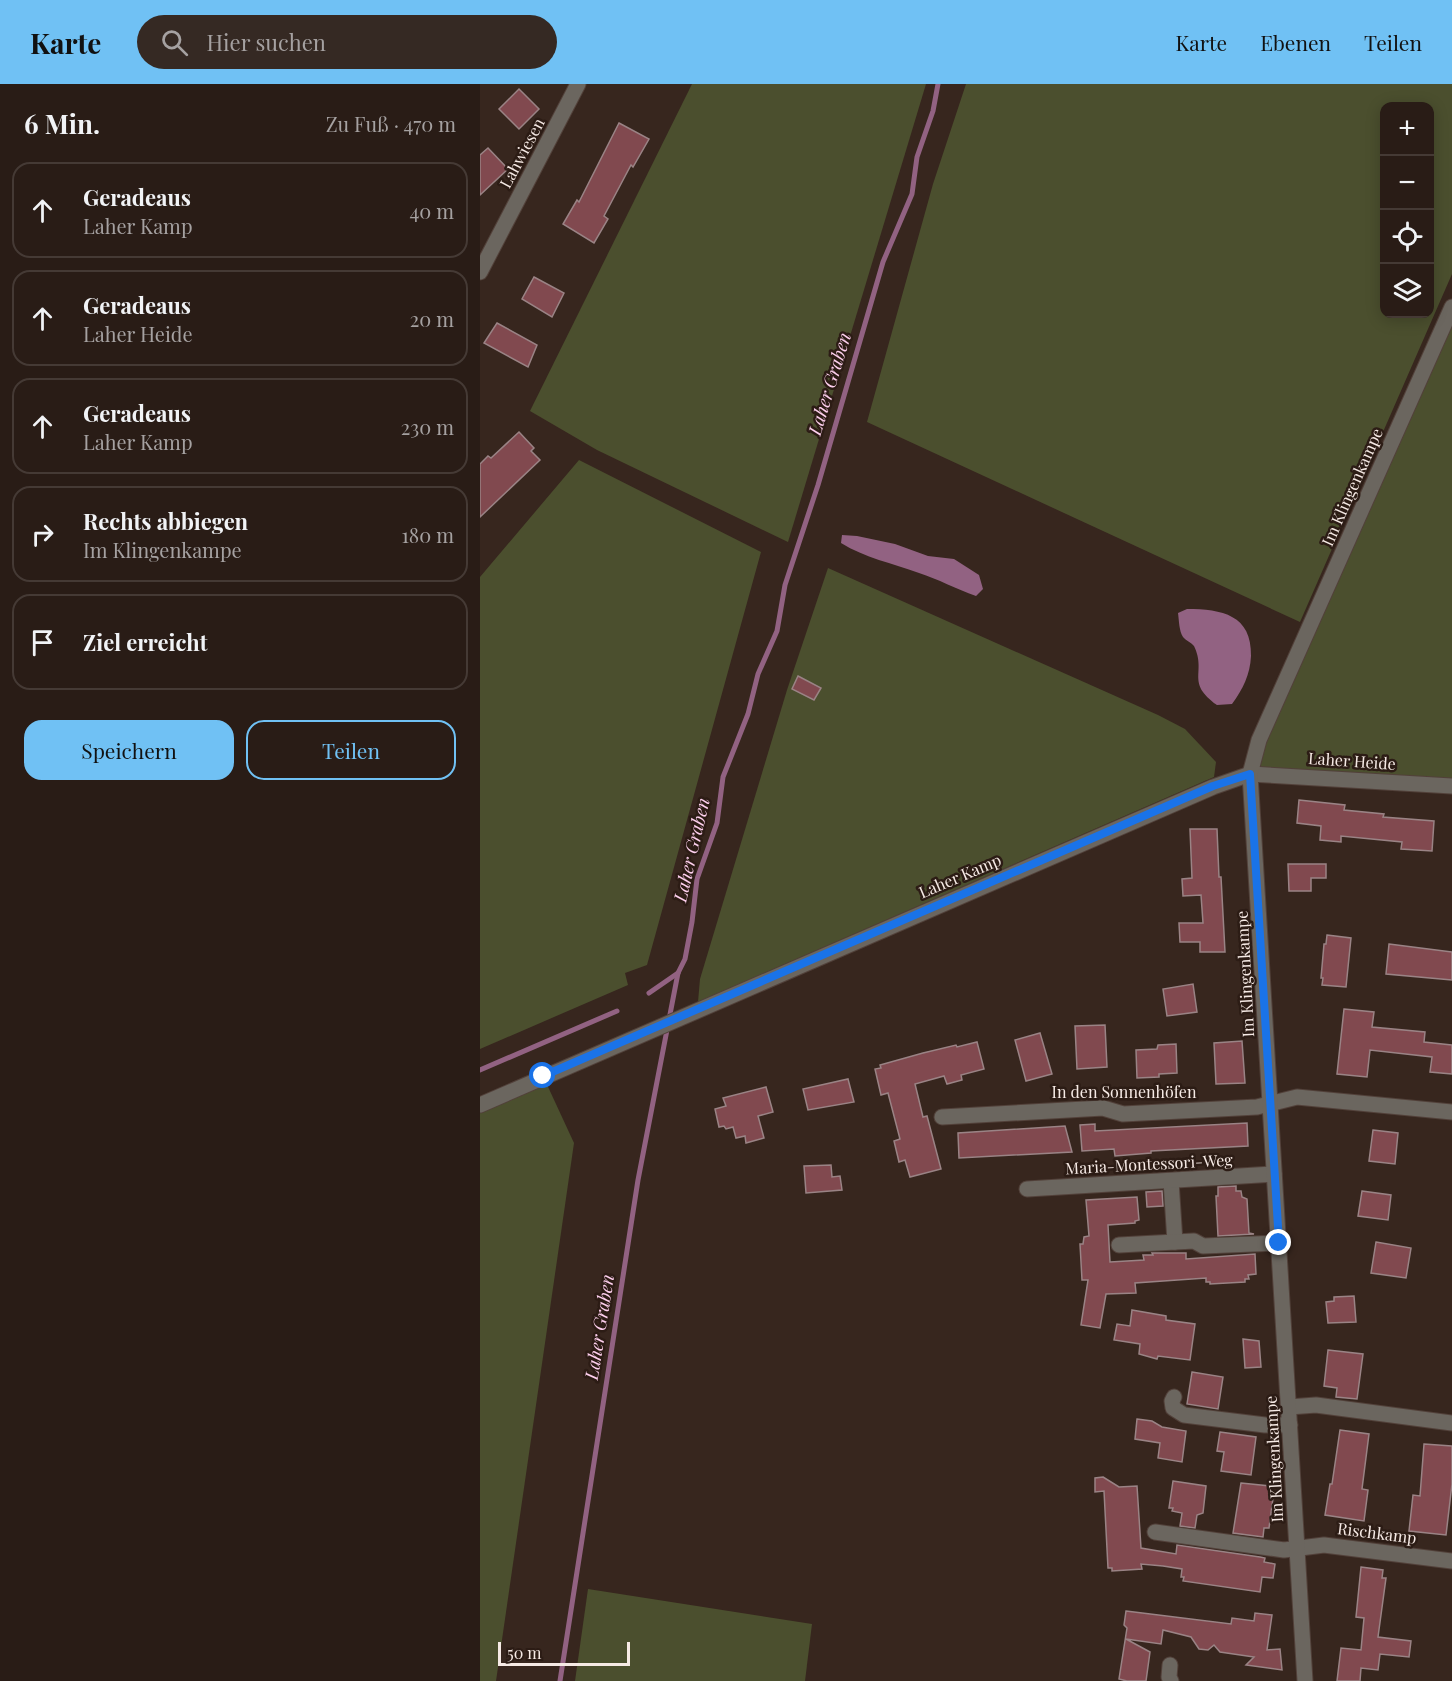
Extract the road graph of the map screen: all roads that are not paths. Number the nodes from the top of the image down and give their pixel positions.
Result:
1 (578, 84) edge
2 (480, 272) edge
3 (1452, 307) edge
4 (1250, 774) junction
5 (1452, 786) edge
6 (1271, 1104) junction
7 (480, 1105) edge
8 (1452, 1112) edge
9 (942, 1117) dead end
10 (1274, 1174) junction
11 (1171, 1181) junction
12 (1027, 1189) dead end
13 (1175, 1242) junction
14 (1279, 1243) junction
15 (1119, 1245) dead end
16 (1174, 1396) dead end
17 (1289, 1407) junction
18 (1452, 1423) edge
19 (1290, 1425) junction
20 (1155, 1532) dead end
21 (1297, 1548) junction
22 (1452, 1560) edge
23 (1170, 1665) dead end
24 (1171, 1681) edge
25 (1305, 1681) edge

1 - 2 street, Lahwiesen
3 - 4 street, Im Klingenkampe
4 - 5 street, Laher Heide
4 - 6 street, Im Klingenkampe
4 - 7 street, Laher Kamp
6 - 8 street, In den Sonnenhöfen
6 - 9 street, In den Sonnenhöfen
6 - 10 street, Im Klingenkampe
10 - 11 street, Maria-Montessori-Weg
10 - 14 street, Im Klingenkampe
11 - 12 street, Maria-Montessori-Weg
11 - 13 street
13 - 14 street
13 - 15 street
14 - 17 street, Im Klingenkampe
16 - 19 street
17 - 18 street
17 - 19 street, Im Klingenkampe
19 - 21 street, Im Klingenkampe
20 - 21 street, Rischkamp
21 - 22 street, Rischkamp
21 - 25 street, Im Klingenkampe
23 - 24 street

